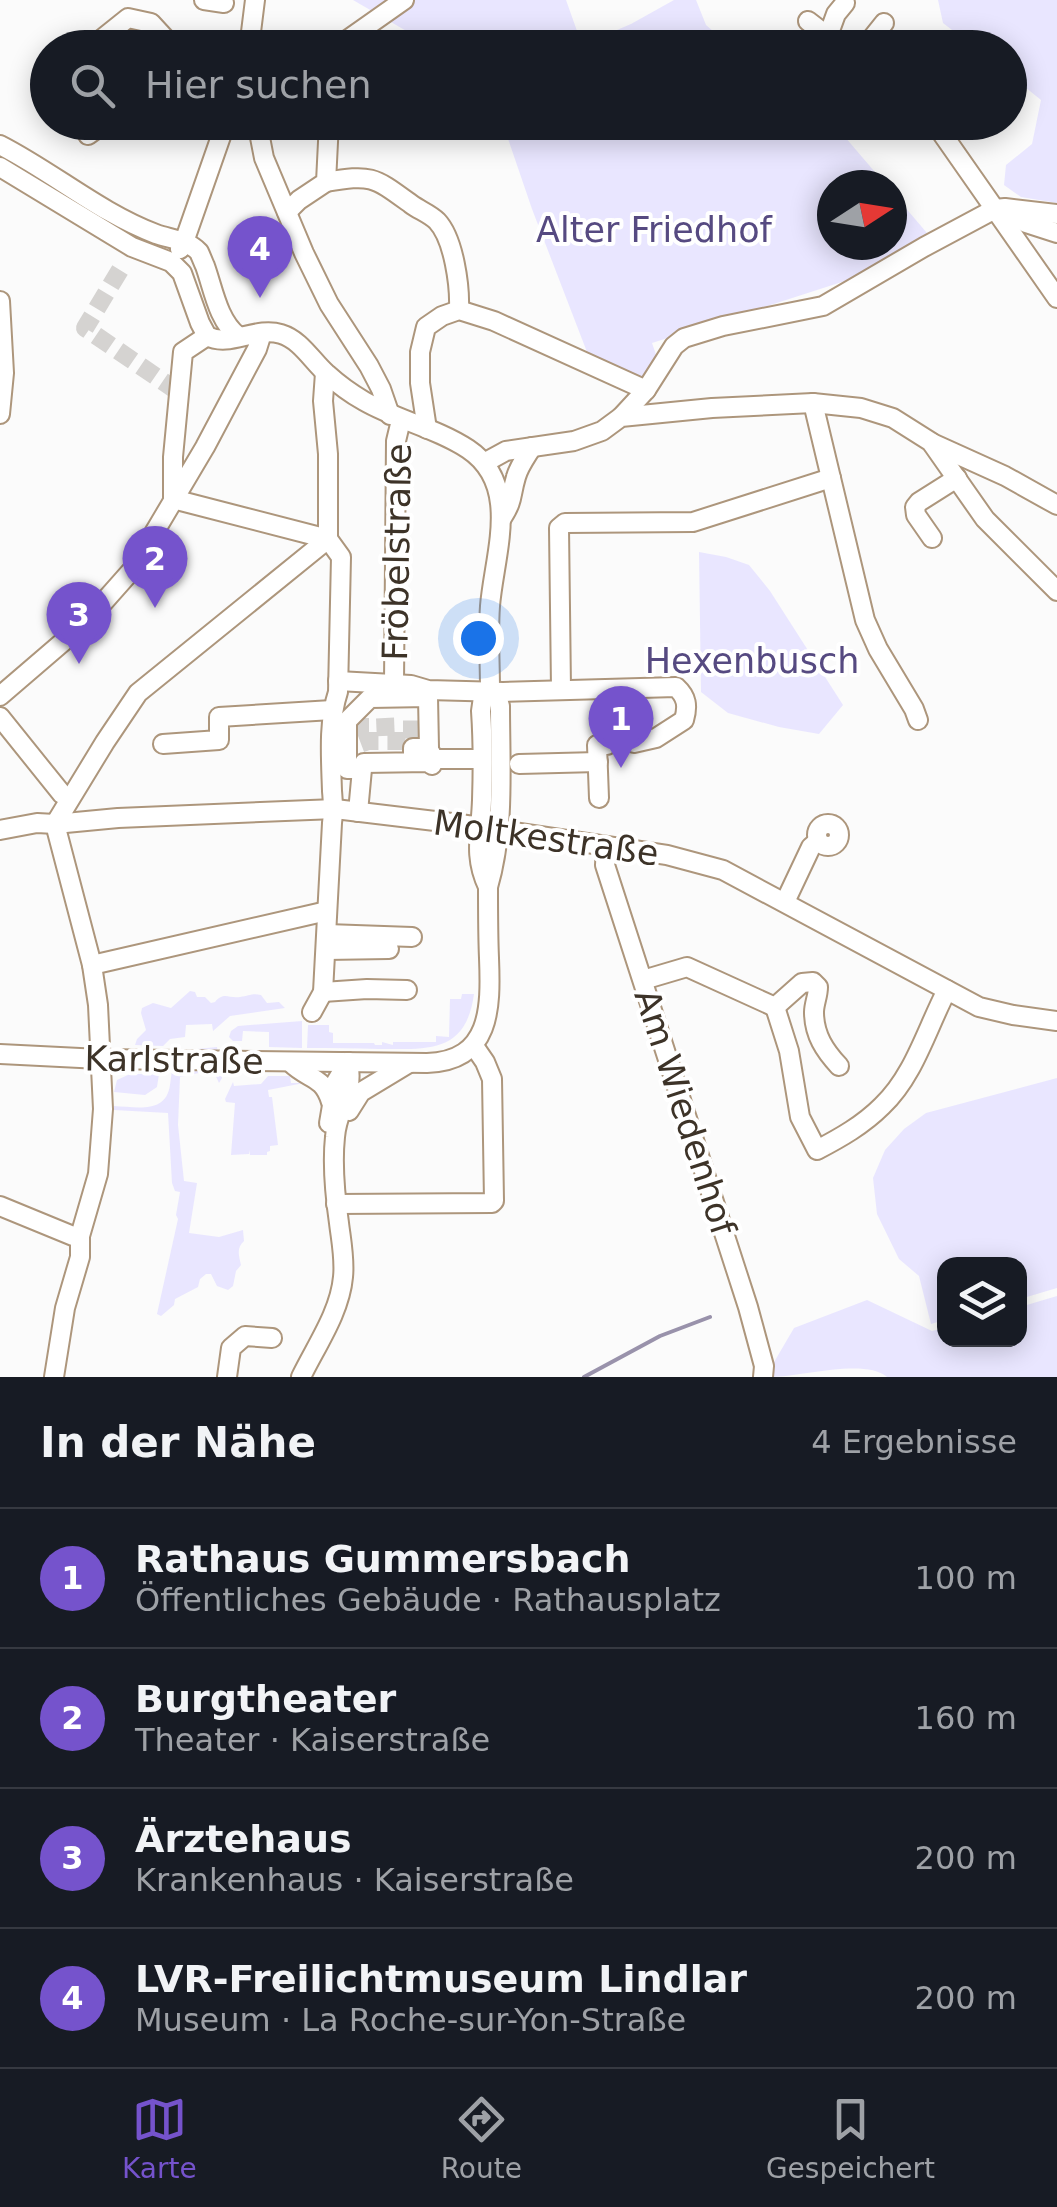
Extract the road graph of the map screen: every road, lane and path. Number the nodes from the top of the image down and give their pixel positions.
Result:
1 (204, 0) edge
2 (255, 0) edge
3 (404, 0) edge
4 (845, 3) dead end
5 (224, 4) dead end
6 (808, 21) dead end
7 (884, 23) dead end
8 (113, 30) edge
9 (157, 30) edge
10 (251, 30) edge
11 (360, 30) edge
12 (820, 30) edge
13 (836, 30) edge
14 (878, 30) edge
15 (220, 140) edge
16 (260, 140) edge
17 (328, 140) edge
18 (948, 140) edge
19 (0, 146) edge
20 (0, 167) edge
21 (326, 182) junction
22 (1000, 209) junction
23 (287, 212) junction
24 (1057, 214) edge
25 (1057, 233) edge
26 (184, 242) junction
27 (171, 262) junction
28 (1057, 298) edge
29 (0, 301) edge
30 (459, 310) junction
31 (262, 333) junction
32 (207, 336) junction
33 (238, 336) junction
34 (325, 373) junction
35 (646, 390) junction
36 (813, 403) junction
37 (0, 414) edge
38 (396, 417) junction
39 (621, 417) junction
40 (427, 429) junction
41 (931, 442) junction
42 (532, 447) junction
43 (484, 463) junction
44 (830, 478) junction
45 (956, 478) junction
46 (173, 499) junction
47 (1057, 505) edge
48 (502, 518) junction
49 (932, 538) dead end
50 (328, 540) junction
51 (1057, 591) edge
52 (338, 681) junction
53 (394, 684) junction
54 (561, 689) junction
55 (490, 690) junction
56 (416, 692) junction
57 (0, 696) edge
58 (332, 710) junction
59 (0, 717) edge
60 (918, 720) dead end
61 (163, 744) dead end
62 (606, 744) dead end
63 (634, 744) dead end
64 (432, 759) junction
65 (482, 759) junction
66 (598, 762) junction
67 (518, 764) dead end
68 (362, 769) junction
69 (599, 798) dead end
70 (69, 799) junction
71 (334, 809) junction
72 (358, 812) junction
73 (56, 824) junction
74 (489, 829) junction
75 (0, 830) edge
76 (818, 841) dead end
77 (606, 847) junction
78 (785, 902) junction
79 (327, 911) junction
80 (412, 936) dead end
81 (326, 942) junction
82 (389, 949) dead end
83 (92, 966) junction
84 (643, 980) junction
85 (406, 990) dead end
86 (947, 990) junction
87 (323, 992) junction
88 (776, 1007) junction
89 (312, 1012) dead end
90 (1057, 1021) edge
91 (474, 1046) junction
92 (0, 1054) edge
93 (100, 1059) junction
94 (282, 1062) junction
95 (348, 1062) junction
96 (410, 1063) junction
97 (840, 1066) dead end
98 (331, 1102) junction
99 (334, 1152) junction
100 (336, 1204) junction
101 (0, 1206) edge
102 (80, 1236) junction
103 (272, 1338) dead end
104 (54, 1377) edge
105 (228, 1377) edge
106 (302, 1377) edge
107 (763, 1377) edge

1 - 5 street
2 - 10 street
3 - 11 street
4 - 13 street
6 - 12 street
7 - 14 street
8 - 9 street
15 - 26 street
16 - 23 street
17 - 21 street
18 - 22 street
19 - 26 street
20 - 27 street
21 - 23 street
21 - 30 street
22 - 24 street
22 - 25 street
22 - 28 street
22 - 35 street
23 - 38 street
26 - 27 street
26 - 33 street
27 - 32 street
29 - 37 street
30 - 35 street
30 - 40 street
31 - 33 street
31 - 34 street
31 - 46 street
32 - 33 street
32 - 46 street
34 - 38 street
34 - 50 street
35 - 39 street
36 - 39 street
36 - 41 street
36 - 44 street
38 - 40 street
38 - 53 street, Fröbelstraße
39 - 42 street
40 - 43 street
41 - 45 street
41 - 47 street
42 - 43 street
42 - 48 street
43 - 48 street
44 - 54 street
44 - 60 street
45 - 49 street
45 - 51 street
46 - 50 street
46 - 57 street
48 - 55 street
50 - 52 street
50 - 70 street
52 - 53 street
52 - 58 street
53 - 56 street
54 - 55 street
54 - 63 street
55 - 56 street
55 - 65 street
55 - 74 street
56 - 64 street
56 - 68 street
58 - 61 street
58 - 71 street
59 - 70 street
62 - 66 street
64 - 65 street
64 - 68 street
65 - 74 street
66 - 67 street
66 - 69 street
68 - 72 street
70 - 73 street
71 - 72 street, Moltkestraße
71 - 73 street, Moltkestraße
71 - 79 street
72 - 74 street, Moltkestraße
73 - 75 street, Moltkestraße
73 - 83 street
74 - 77 street, Moltkestraße
74 - 91 street
76 - 78 street
77 - 78 street, Moltkestraße
77 - 84 street, Am Wiedenhof
78 - 86 street, Moltkestraße
79 - 81 street
79 - 83 street
80 - 81 street
81 - 82 street
81 - 87 street
83 - 93 street
84 - 88 street
84 - 107 street, Am Wiedenhof
85 - 87 street
86 - 88 street
86 - 90 street, Moltkestraße
87 - 89 street
88 - 97 street
91 - 96 street
91 - 100 street
92 - 93 street, Karlstraße
93 - 94 street, Karlstraße
93 - 102 street
94 - 95 street, Karlstraße
94 - 98 street
95 - 96 street, Karlstraße
95 - 98 street
95 - 99 street
96 - 99 street
98 - 99 street
99 - 100 street
100 - 106 street
101 - 102 street
102 - 104 street
103 - 105 street

